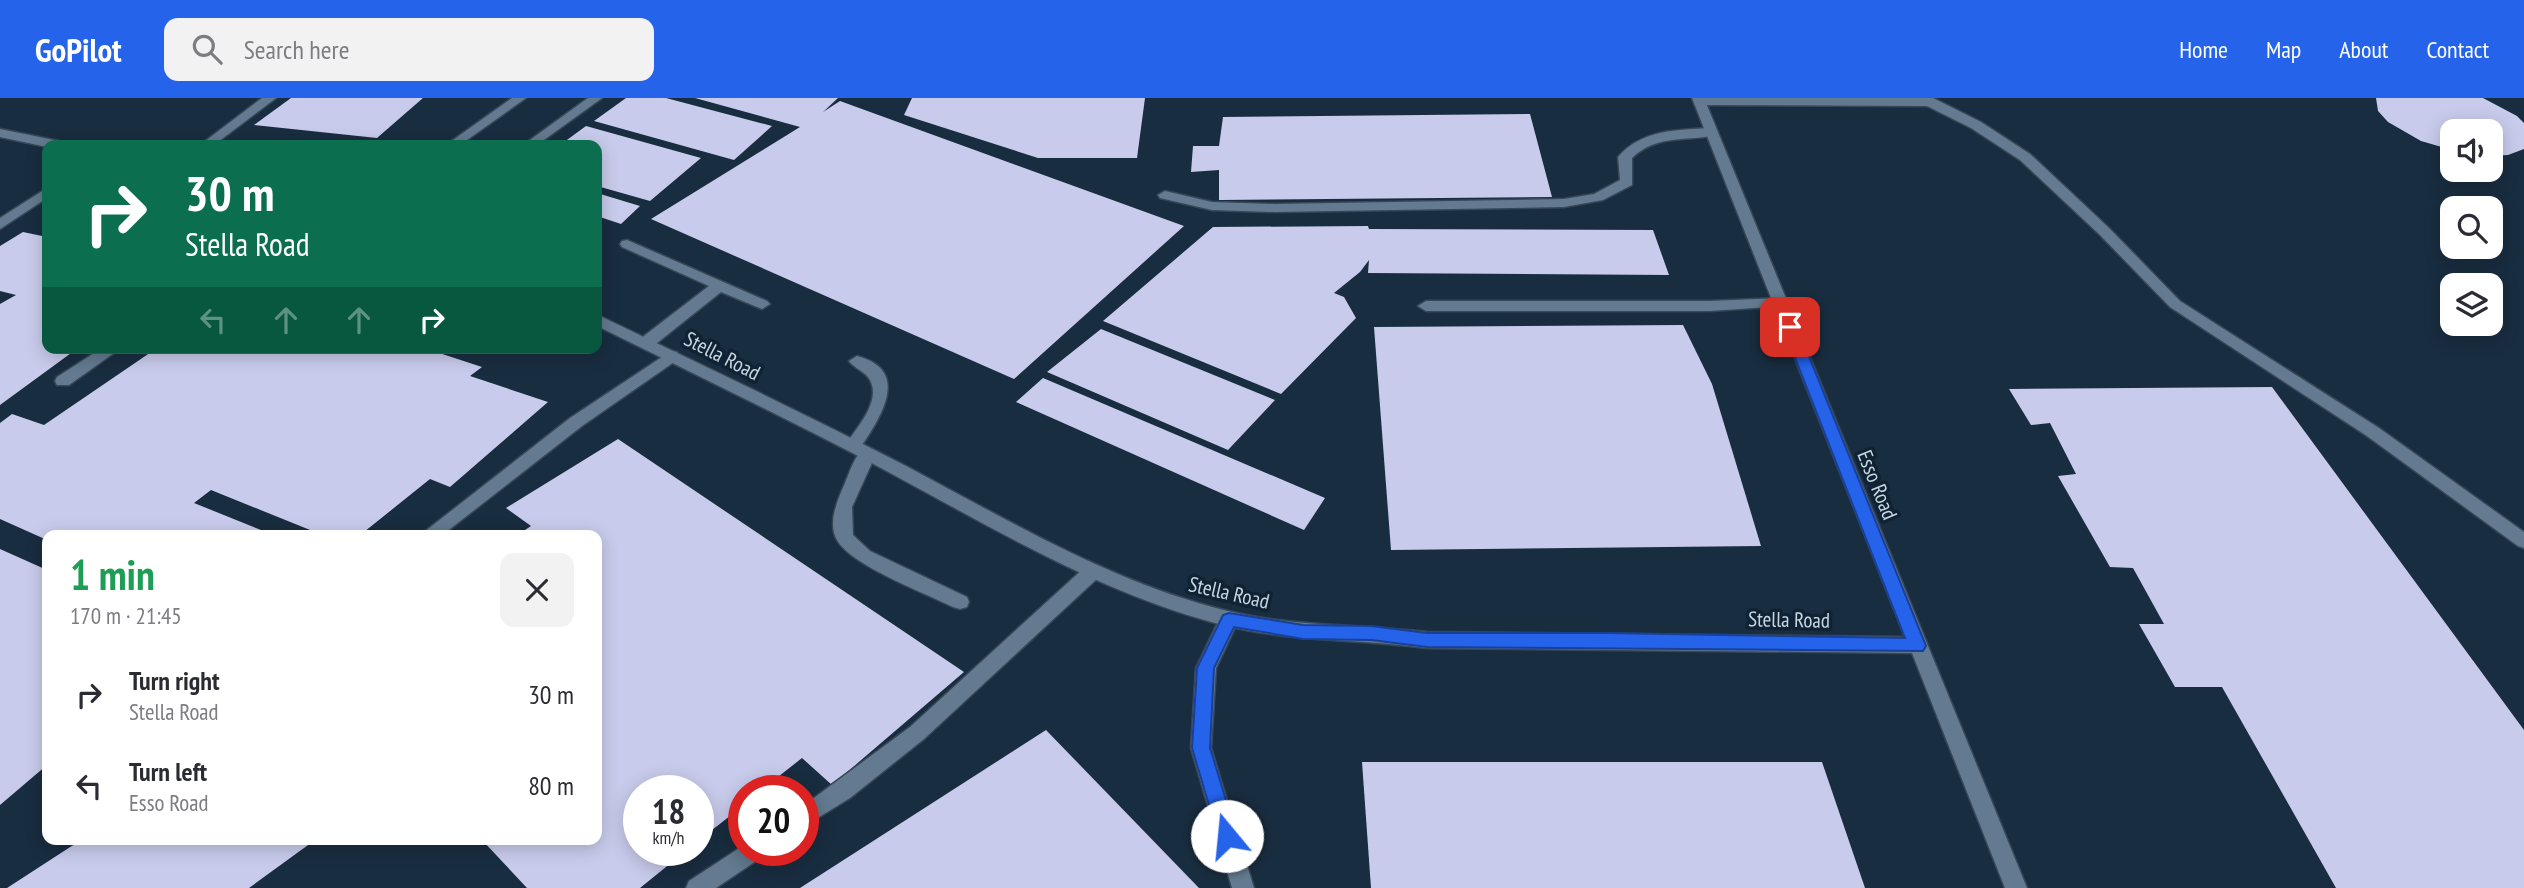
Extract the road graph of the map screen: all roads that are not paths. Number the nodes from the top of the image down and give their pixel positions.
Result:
1 (270, 98) edge
2 (520, 98) edge
3 (596, 98) edge
4 (1699, 100) edge
5 (1927, 100) edge
6 (1711, 132) junction
7 (2, 135) edge
8 (213, 140) edge
9 (459, 140) edge
10 (536, 140) edge
11 (42, 142) edge
12 (1165, 195) dead end
13 (42, 196) edge
14 (0, 225) edge
15 (627, 244) dead end
16 (719, 286) junction
17 (1780, 303) junction
18 (762, 304) dead end
19 (1426, 306) dead end
20 (602, 322) edge
21 (646, 343) junction
22 (104, 354) edge
23 (671, 356) junction
24 (857, 361) dead end
25 (63, 381) dead end
26 (860, 450) junction
27 (436, 530) edge
28 (2524, 541) edge
29 (1092, 572) junction
30 (960, 603) dead end
31 (1229, 619) junction
32 (1917, 646) junction
33 (819, 807) edge
34 (730, 866) edge
35 (697, 888) edge
36 (1243, 888) edge
37 (2016, 888) edge

1 - 8 street
2 - 9 street
3 - 10 street
4 - 5 street
4 - 6 street, Esso Road
5 - 28 street
6 - 12 street
6 - 17 street, Esso Road
7 - 11 street
13 - 14 street
15 - 16 street
16 - 18 street
16 - 21 street
17 - 19 street
17 - 32 street, Esso Road
20 - 21 street, Stella Road
21 - 23 street, Stella Road
22 - 25 street
23 - 26 street, Stella Road
23 - 27 street
24 - 26 street
26 - 29 street, Stella Road
26 - 30 street
29 - 31 street, Stella Road
29 - 33 street
31 - 32 street, Stella Road
31 - 36 street
32 - 37 street, Esso Road
34 - 35 street

